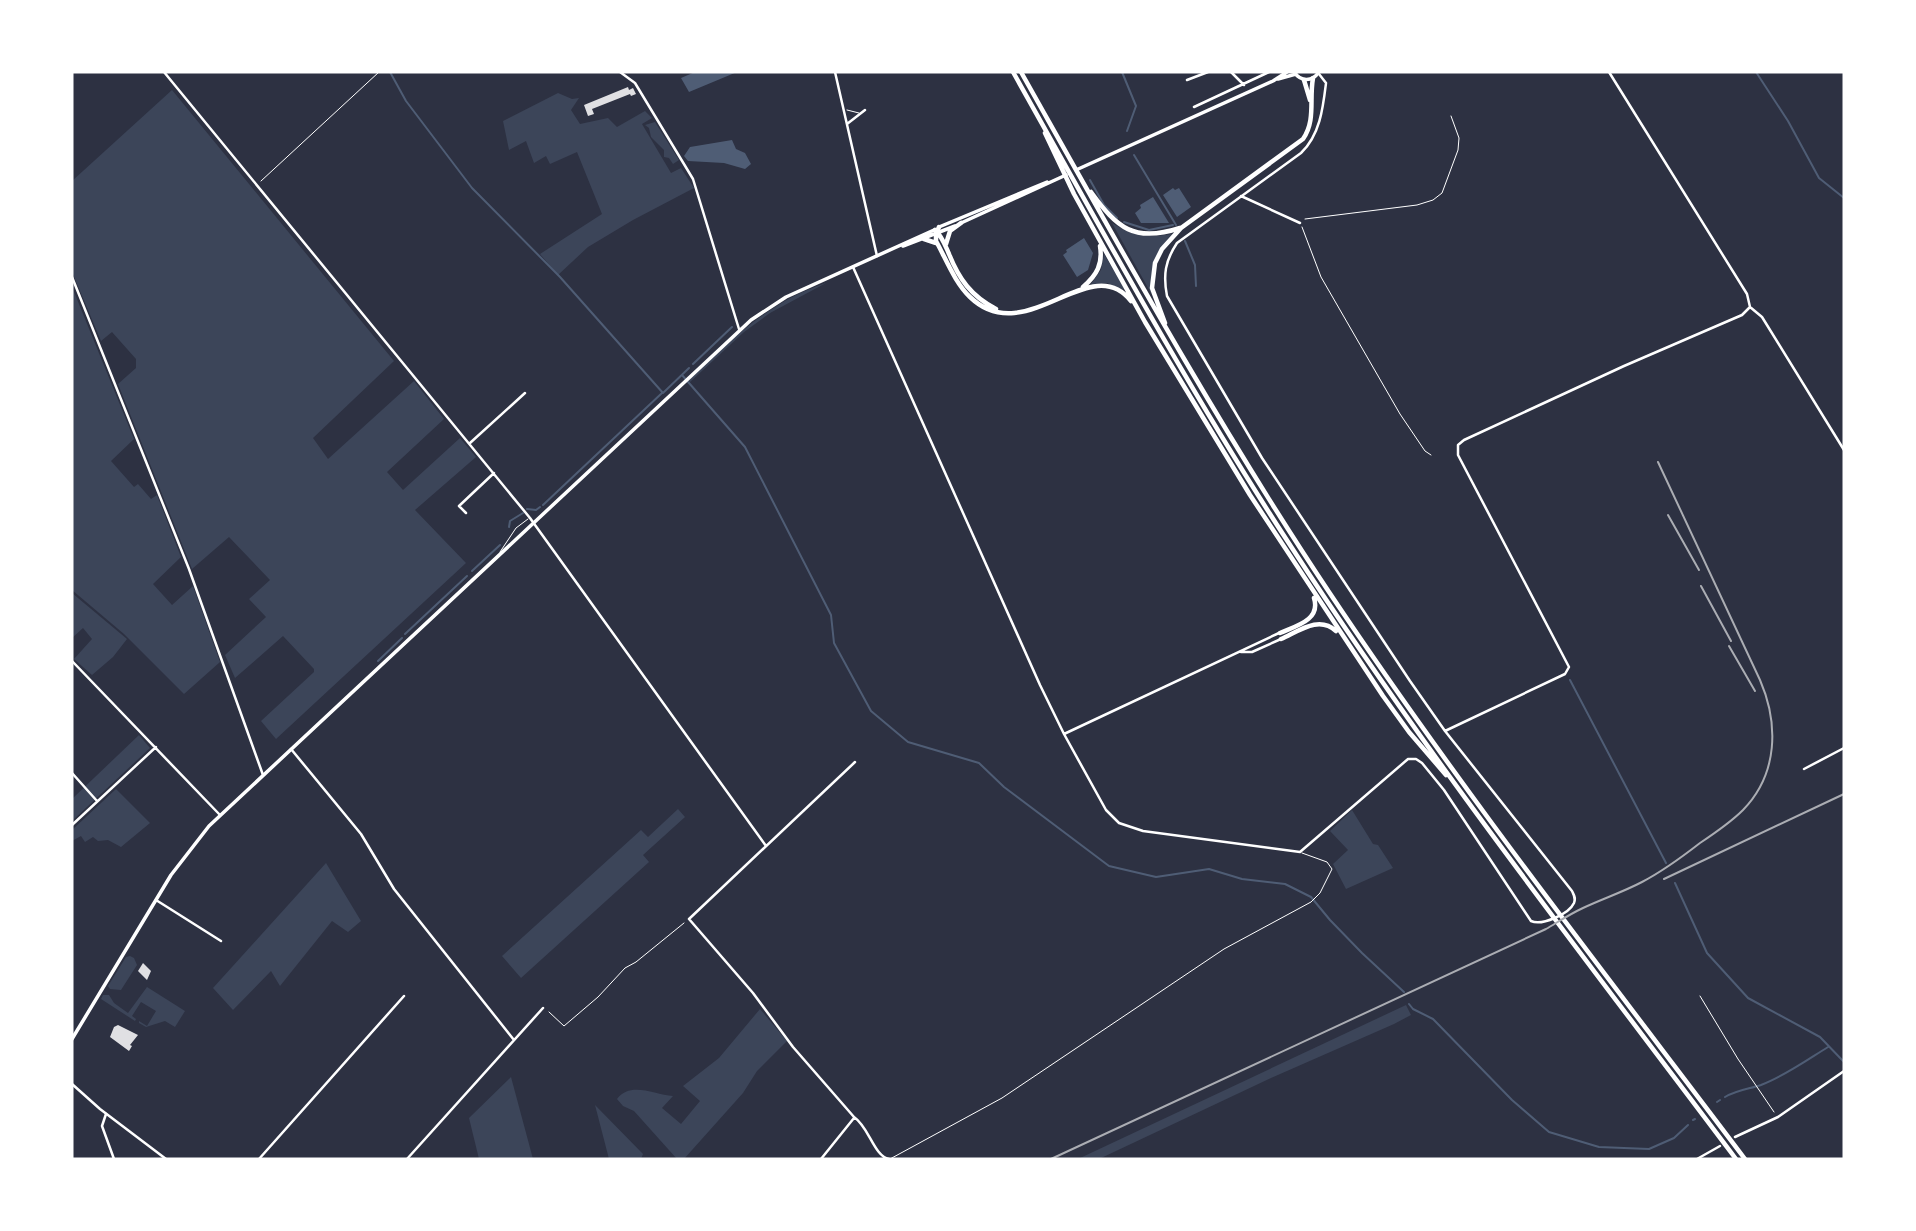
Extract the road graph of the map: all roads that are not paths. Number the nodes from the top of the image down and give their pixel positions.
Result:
1 (164, 72) edge
2 (620, 72) edge
3 (835, 72) edge
4 (1013, 72) edge
5 (1021, 72) edge
6 (1208, 72) edge
7 (1231, 72) edge
8 (1269, 72) edge
9 (1287, 72) edge
10 (1318, 72) edge
11 (1609, 72) edge
12 (1295, 73) edge
13 (1312, 78) junction
14 (1187, 80) dead end
15 (1304, 80) junction
16 (1273, 81) junction
17 (1244, 85) junction
18 (1311, 104) junction
19 (1194, 107) dead end
20 (864, 110) dead end
21 (844, 111) junction
22 (859, 113) junction
23 (1040, 120) junction
24 (847, 124) junction
25 (1078, 174) junction
26 (1052, 181) junction
27 (1241, 196) junction
28 (961, 223) junction
29 (1300, 223) road end
30 (1181, 228) junction
31 (937, 231) junction
32 (1096, 234) junction
33 (924, 239) junction
34 (938, 245) junction
35 (898, 247) junction
36 (946, 249) junction
37 (877, 257) junction
38 (853, 267) junction
39 (72, 277) edge
40 (1080, 289) junction
41 (1750, 307) junction
42 (1000, 311) junction
43 (1145, 322) junction
44 (739, 329) junction
45 (1169, 334) junction
46 (525, 393) dead end
47 (470, 443) junction
48 (1844, 450) edge
49 (494, 473) junction
50 (466, 513) dead end
51 (532, 520) junction
52 (1311, 591) junction
53 (1281, 636) junction
54 (1342, 637) junction
55 (72, 661) edge
56 (1445, 731) junction
57 (1064, 734) junction
58 (156, 747) junction
59 (1844, 748) edge
60 (291, 749) junction
61 (855, 762) dead end
62 (1804, 769) dead end
63 (72, 773) edge
64 (263, 775) junction
65 (1460, 790) junction
66 (97, 801) junction
67 (220, 815) junction
68 (72, 825) edge
69 (766, 846) junction
70 (1300, 852) junction
71 (156, 900) junction
72 (221, 941) dead end
73 (404, 996) dead end
74 (543, 1008) road end
75 (72, 1036) edge
76 (514, 1040) junction
77 (1844, 1071) edge
78 (72, 1084) edge
79 (106, 1114) junction
80 (854, 1117) junction
81 (1735, 1137) dead end
82 (1720, 1146) dead end
83 (114, 1159) edge
84 (166, 1159) edge
85 (259, 1159) edge
86 (407, 1159) edge
87 (821, 1159) edge
88 (888, 1159) edge
89 (1697, 1159) edge
90 (1736, 1159) edge
91 (1745, 1159) edge

1 - 47 street
2 - 44 street
3 - 21 street
4 - 23 highway
5 - 25 highway
6 - 14 street
7 - 17 street
8 - 17 street
9 - 16 main road
10 - 13 main road
10 - 27 street
11 - 41 street
12 - 15 main road
12 - 16 main road
13 - 15 main road
13 - 18 highway
15 - 18 highway
16 - 26 main road
17 - 19 street
18 - 30 highway
20 - 22 street
21 - 22 lane
21 - 24 street
22 - 24 street
23 - 32 highway
23 - 65 highway
24 - 37 street
25 - 30 highway
25 - 45 highway
26 - 28 main road
26 - 31 main road
27 - 29 street
27 - 56 street
28 - 31 main road
28 - 36 highway
30 - 45 highway
31 - 33 main road
31 - 34 highway
31 - 35 main road
31 - 36 highway
32 - 40 highway
32 - 43 highway
33 - 34 highway
33 - 35 main road
34 - 42 highway
35 - 37 main road
36 - 42 highway
37 - 38 main road
38 - 44 main road
38 - 57 street
39 - 64 street
40 - 42 highway
40 - 43 highway
41 - 48 street
41 - 56 street
43 - 52 highway
44 - 51 main road
45 - 91 highway
46 - 47 street
47 - 49 street
49 - 50 street
49 - 51 street
51 - 60 main road
51 - 69 street
52 - 53 highway
52 - 54 highway
53 - 54 highway
53 - 57 street
54 - 65 highway
55 - 58 street
56 - 70 street
57 - 70 street
58 - 66 street
58 - 67 street
59 - 62 street
60 - 64 main road
60 - 76 street
61 - 69 street
63 - 66 street
64 - 67 main road
65 - 90 highway
66 - 68 street
67 - 71 main road
69 - 80 street
70 - 88 lane
71 - 72 street
71 - 75 main road
73 - 85 street
74 - 76 street
76 - 86 street
77 - 81 street
78 - 79 street
79 - 83 street
79 - 84 street
80 - 87 street
80 - 88 street
82 - 89 street

